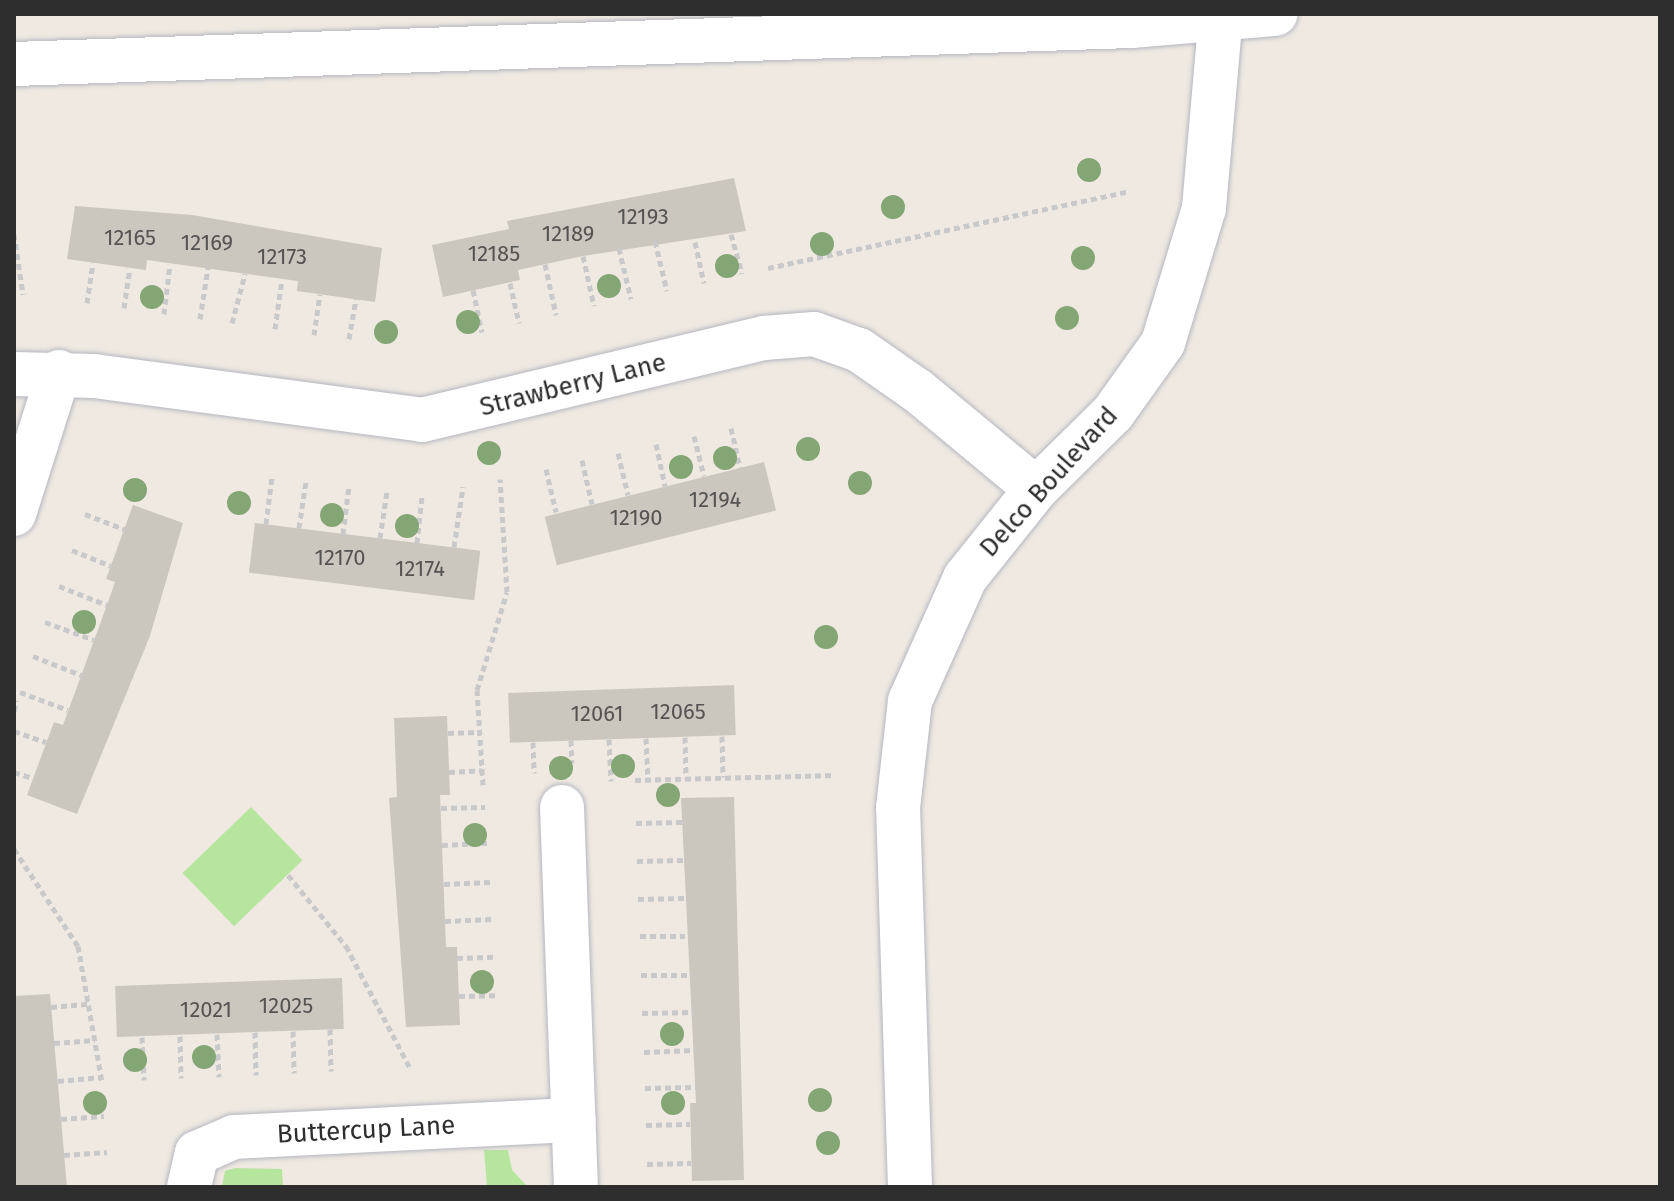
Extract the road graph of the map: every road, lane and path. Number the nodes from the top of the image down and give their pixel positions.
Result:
1 (1276, 14) edge
2 (1217, 16) edge
3 (1065, 21) edge
4 (14, 64) edge
5 (1130, 191) dead end
6 (14, 234) edge
7 (731, 234) dead end
8 (655, 241) dead end
9 (695, 242) dead end
10 (619, 248) dead end
11 (583, 256) dead end
12 (93, 263) dead end
13 (170, 264) dead end
14 (545, 264) dead end
15 (130, 268) dead end
16 (208, 268) dead end
17 (768, 268) dead end
18 (245, 274) dead end
19 (742, 274) dead end
20 (282, 279) dead end
21 (510, 283) dead end
22 (704, 283) dead end
23 (473, 290) dead end
24 (667, 291) dead end
25 (23, 294) dead end
26 (320, 294) dead end
27 (356, 299) dead end
28 (631, 299) dead end
29 (87, 303) dead end
30 (594, 306) dead end
31 (124, 308) dead end
32 (164, 314) dead end
33 (556, 315) dead end
34 (200, 319) dead end
35 (232, 323) dead end
36 (519, 323) dead end
37 (275, 329) dead end
38 (482, 332) dead end
39 (314, 335) dead end
40 (349, 339) dead end
41 (59, 372) junction
42 (14, 374) edge
43 (731, 428) dead end
44 (694, 436) dead end
45 (656, 444) dead end
46 (618, 453) dead end
47 (582, 460) dead end
48 (740, 468) dead end
49 (546, 469) dead end
50 (704, 476) dead end
51 (272, 477) dead end
52 (500, 479) dead end
53 (306, 481) dead end
54 (349, 486) dead end
55 (665, 486) dead end
56 (463, 487) dead end
57 (1036, 489) junction
58 (387, 491) dead end
59 (628, 495) dead end
60 (422, 496) dead end
61 (592, 504) dead end
62 (556, 512) dead end
63 (14, 514) edge
64 (85, 514) dead end
65 (266, 524) dead end
66 (299, 528) dead end
67 (124, 529) dead end
68 (343, 534) dead end
69 (380, 538) dead end
70 (417, 543) dead end
71 (454, 547) dead end
72 (72, 550) dead end
73 (111, 566) dead end
74 (59, 586) dead end
75 (107, 605) dead end
76 (45, 622) dead end
77 (94, 640) dead end
78 (33, 656) dead end
79 (81, 675) dead end
80 (20, 692) dead end
81 (17, 700) dead end
82 (68, 710) dead end
83 (14, 711) edge
84 (14, 731) edge
85 (480, 732) junction
86 (448, 733) dead end
87 (722, 736) dead end
88 (685, 737) dead end
89 (646, 738) dead end
90 (609, 739) dead end
91 (46, 742) dead end
92 (533, 742) dead end
93 (482, 770) junction
94 (14, 772) edge
95 (449, 772) dead end
96 (835, 775) dead end
97 (723, 777) junction
98 (32, 778) dead end
99 (686, 778) junction
100 (635, 780) dead end
101 (648, 780) junction
102 (611, 781) dead end
103 (483, 785) dead end
104 (548, 795) joint
105 (485, 807) dead end
106 (441, 808) dead end
107 (682, 822) dead end
108 (636, 823) dead end
109 (487, 843) dead end
110 (442, 845) dead end
111 (14, 849) edge
112 (683, 860) dead end
113 (637, 861) dead end
114 (288, 875) dead end
115 (490, 882) dead end
116 (444, 884) dead end
117 (684, 898) dead end
118 (638, 899) dead end
119 (493, 919) dead end
120 (445, 921) dead end
121 (640, 936) dead end
122 (685, 936) dead end
123 (495, 957) dead end
124 (457, 958) dead end
125 (641, 975) dead end
126 (693, 975) dead end
127 (498, 995) dead end
128 (459, 996) dead end
129 (89, 1004) junction
130 (51, 1007) dead end
131 (694, 1012) dead end
132 (642, 1013) dead end
133 (330, 1029) dead end
134 (293, 1031) dead end
135 (255, 1032) dead end
136 (217, 1034) dead end
137 (180, 1036) dead end
138 (142, 1037) dead end
139 (95, 1040) junction
140 (54, 1043) dead end
141 (695, 1050) dead end
142 (644, 1052) dead end
143 (410, 1068) dead end
144 (331, 1071) dead end
145 (294, 1073) dead end
146 (256, 1075) dead end
147 (219, 1077) dead end
148 (181, 1078) dead end
149 (144, 1080) dead end
150 (58, 1081) dead end
151 (696, 1087) dead end
152 (645, 1088) dead end
153 (104, 1116) dead end
154 (61, 1119) dead end
155 (574, 1120) junction
156 (690, 1124) dead end
157 (646, 1125) dead end
158 (107, 1152) dead end
159 (64, 1155) dead end
160 (691, 1163) dead end
161 (647, 1164) dead end
162 (189, 1187) edge
163 (576, 1187) edge
164 (910, 1187) edge

1 - 2 street
2 - 3 street
2 - 57 street, Delco Boulevard
3 - 4 street
5 - 17 path
6 - 25 path
7 - 19 path
8 - 24 path
9 - 22 path
10 - 28 path
11 - 30 path
12 - 29 path
13 - 32 path
14 - 33 path
15 - 31 path
16 - 34 path
18 - 35 path
20 - 37 path
21 - 36 path
23 - 38 path
26 - 39 path
27 - 40 path
41 - 42 street, Strawberry Lane
41 - 57 street, Strawberry Lane
41 - 63 street
43 - 48 path
44 - 50 path
45 - 55 path
46 - 59 path
47 - 61 path
49 - 62 path
51 - 65 path
52 - 85 path
53 - 66 path
54 - 68 path
56 - 71 path
57 - 164 street, Delco Boulevard
58 - 69 path
60 - 70 path
64 - 67 path
72 - 73 path
74 - 75 path
76 - 77 path
78 - 79 path
80 - 82 path
81 - 83 path
84 - 91 path
85 - 86 path
85 - 93 path
87 - 97 path
88 - 99 path
89 - 101 path
90 - 102 path
92 - 104 path
93 - 95 path
93 - 103 path
94 - 98 path
96 - 97 path
97 - 99 path
99 - 101 path
100 - 101 path
104 - 155 street
105 - 106 path
107 - 108 path
109 - 110 path
111 - 129 path
112 - 113 path
114 - 143 path
115 - 116 path
117 - 118 path
119 - 120 path
121 - 122 path
123 - 124 path
125 - 126 path
127 - 128 path
129 - 130 path
129 - 139 path
131 - 132 path
133 - 144 path
134 - 145 path
135 - 146 path
136 - 147 path
137 - 148 path
138 - 149 path
139 - 140 path
139 - 150 path
141 - 142 path
151 - 152 path
153 - 154 path
155 - 162 street, Buttercup Lane
155 - 163 street
156 - 157 path
158 - 159 path
160 - 161 path

